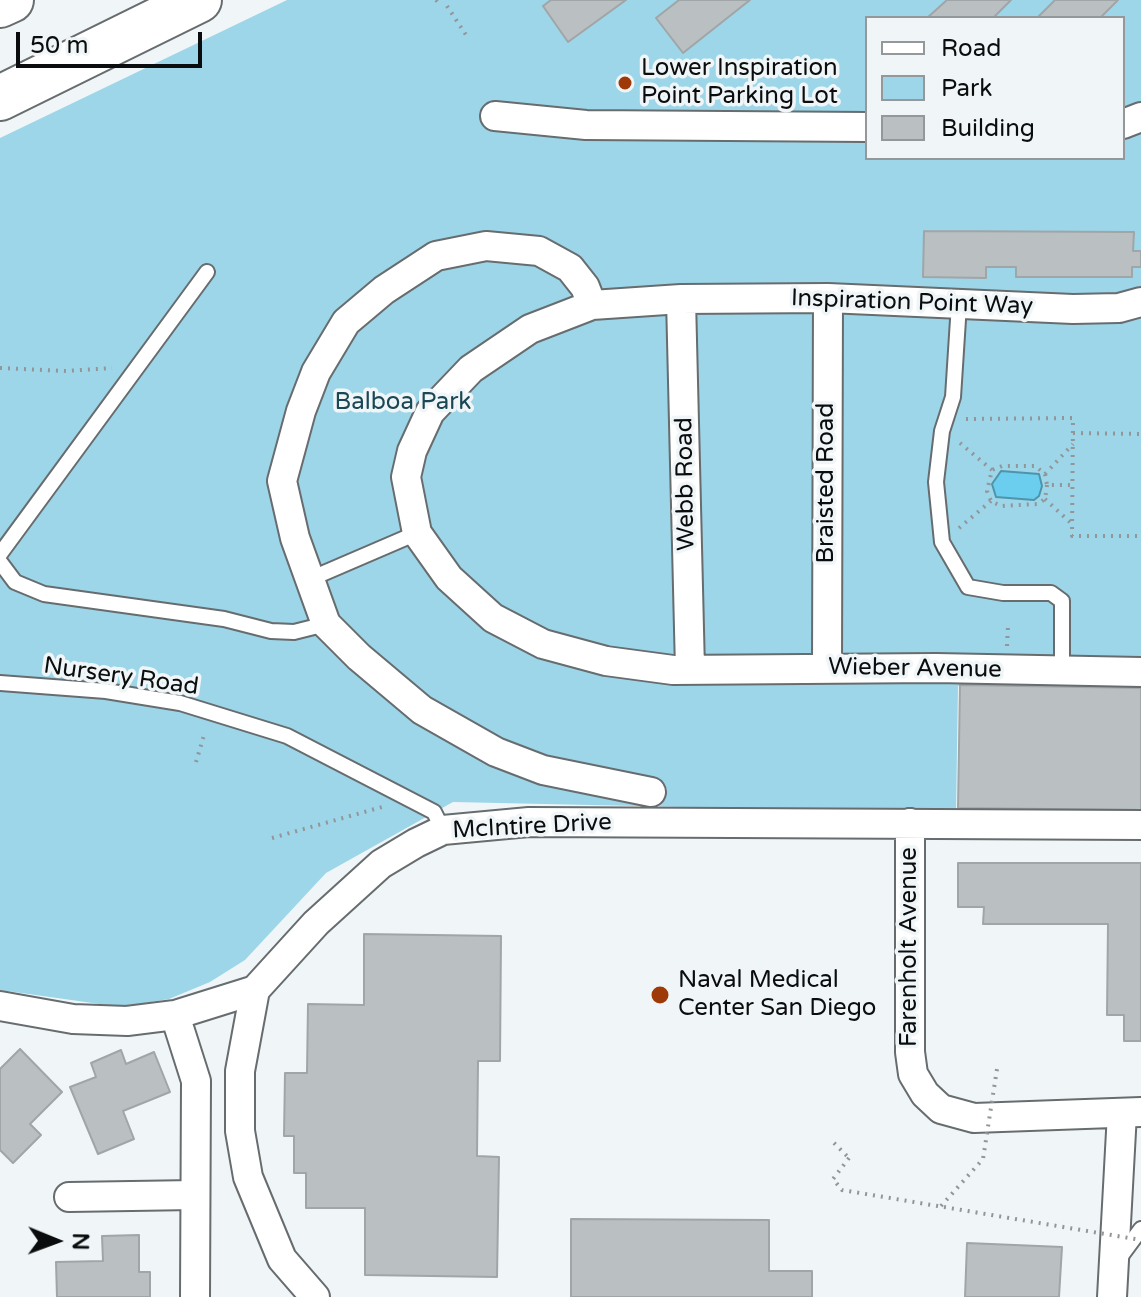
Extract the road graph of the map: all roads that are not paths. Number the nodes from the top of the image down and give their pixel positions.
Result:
1 (11, 0) edge
2 (199, 0) edge
3 (0, 5) edge
4 (0, 98) edge
5 (495, 116) dead end
6 (865, 127) edge
7 (207, 272) dead end
8 (828, 298) junction
9 (681, 299) junction
10 (1141, 302) edge
11 (959, 304) junction
12 (592, 305) junction
13 (417, 533) junction
14 (0, 554) edge
15 (0, 562) edge
16 (310, 579) junction
17 (326, 624) junction
18 (827, 668) junction
19 (690, 670) junction
20 (1062, 671) junction
21 (1141, 672) edge
22 (0, 683) edge
23 (651, 792) dead end
24 (910, 823) junction
25 (1141, 825) edge
26 (443, 830) junction
27 (255, 990) junction
28 (0, 1006) edge
29 (175, 1015) junction
30 (1135, 1118) edge
31 (194, 1195) junction
32 (69, 1197) dead end
33 (1141, 1229) edge
34 (1113, 1267) junction
35 (195, 1297) edge
36 (315, 1297) edge
37 (1112, 1297) edge

1 - 3 highway
2 - 4 highway
5 - 6 street
7 - 14 lane
8 - 9 street, Inspiration Point Way
8 - 11 street, Inspiration Point Way
8 - 18 street, Braisted Road
9 - 12 street, Inspiration Point Way
9 - 19 street, Webb Road
10 - 11 street, Inspiration Point Way
11 - 20 lane
12 - 13 street, Inspiration Point Way
12 - 16 street
13 - 16 lane
13 - 19 street, Wieber Avenue
15 - 17 lane
16 - 17 street
17 - 23 street
18 - 19 street, Wieber Avenue
18 - 20 street, Wieber Avenue
20 - 21 street, Wieber Avenue
22 - 26 lane, Nursery Road
24 - 25 street, Farenholt Avenue
24 - 26 street, McIntire Drive
24 - 30 street, Farenholt Avenue
26 - 27 street, McIntire Drive
27 - 29 street
27 - 36 street
28 - 29 street
29 - 31 street
30 - 34 street
31 - 32 street
31 - 35 street
33 - 34 lane
34 - 37 street

